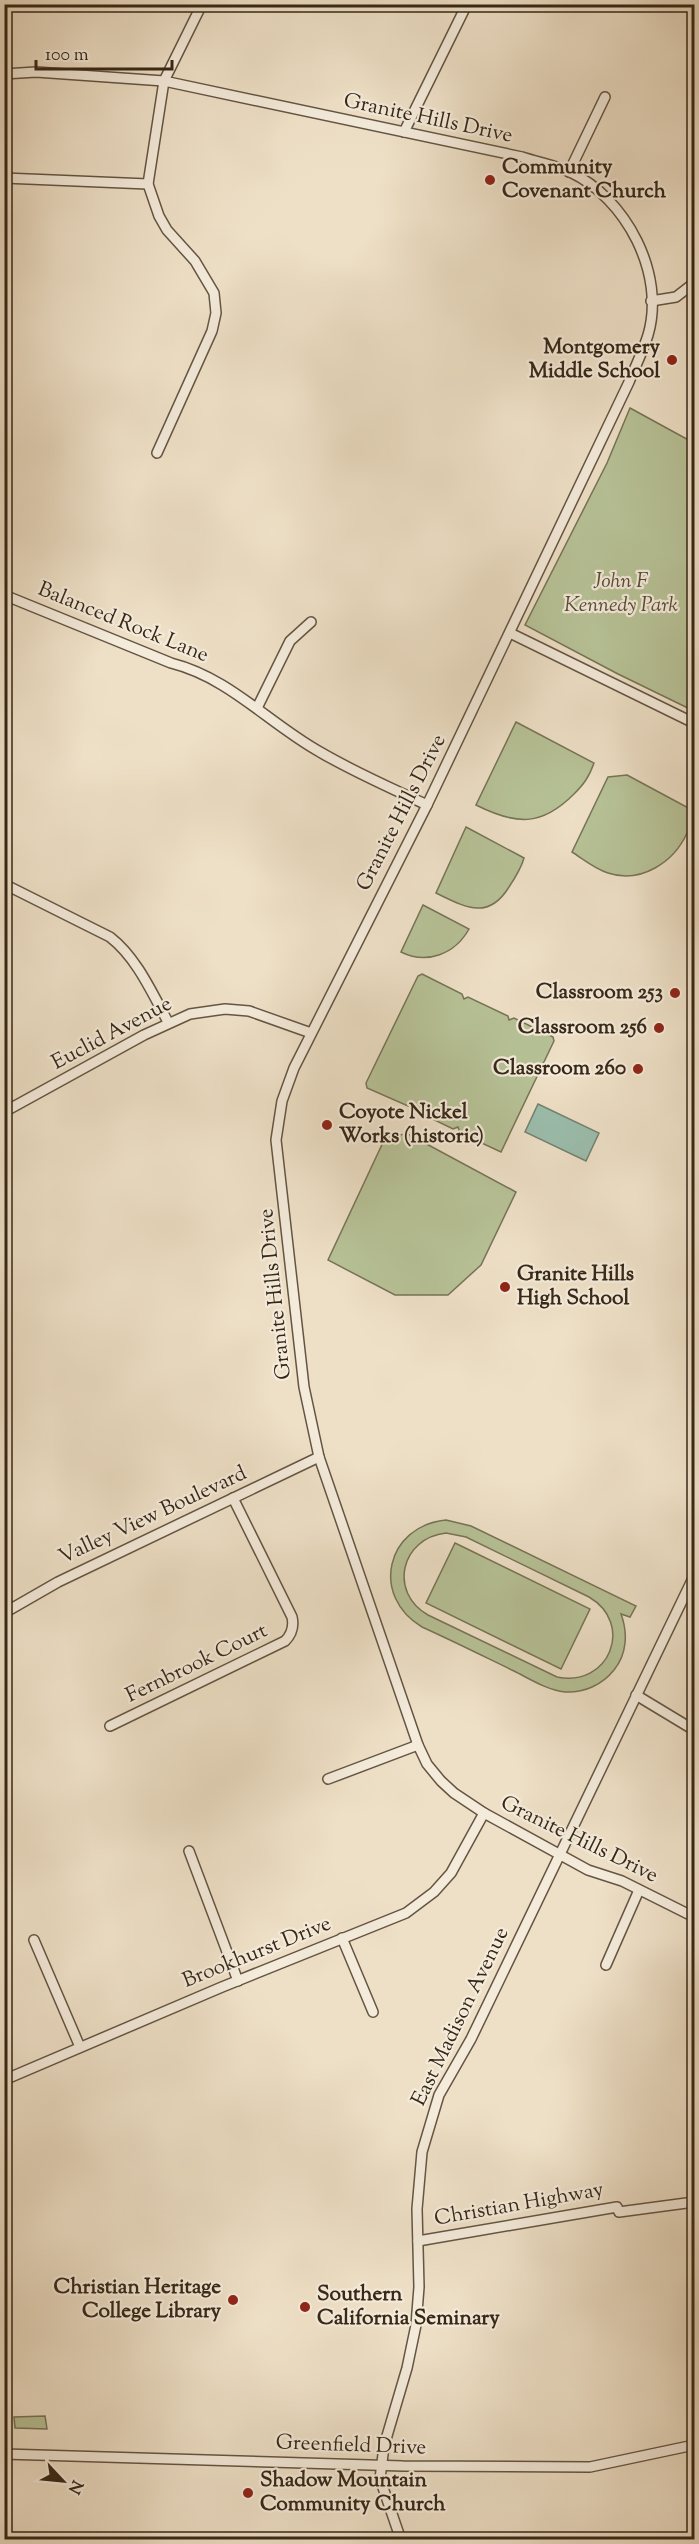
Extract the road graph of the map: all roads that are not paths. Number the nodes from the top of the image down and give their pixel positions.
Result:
1 (202, 4) edge
2 (467, 4) edge
3 (4, 74) edge
4 (164, 81) junction
5 (605, 97) dead end
6 (404, 132) junction
7 (569, 171) junction
8 (4, 178) edge
9 (148, 184) junction
10 (694, 283) edge
11 (651, 301) junction
12 (157, 453) dead end
13 (4, 595) edge
14 (311, 622) dead end
15 (510, 633) junction
16 (257, 708) junction
17 (694, 723) edge
18 (427, 805) junction
19 (4, 884) edge
20 (168, 1022) junction
21 (311, 1033) junction
22 (4, 1112) edge
23 (319, 1457) junction
24 (232, 1498) junction
25 (694, 1576) edge
26 (4, 1612) edge
27 (636, 1695) junction
28 (110, 1726) dead end
29 (694, 1730) edge
30 (418, 1745) junction
31 (328, 1779) dead end
32 (484, 1813) junction
33 (189, 1851) dead end
34 (559, 1855) junction
35 (639, 1890) junction
36 (694, 1917) edge
37 (342, 1938) junction
38 (34, 1940) dead end
39 (606, 1965) dead end
40 (238, 1981) junction
41 (373, 2012) dead end
42 (80, 2047) junction
43 (4, 2080) edge
44 (694, 2202) edge
45 (418, 2241) junction
46 (694, 2445) edge
47 (4, 2454) edge
48 (381, 2465) junction
49 (401, 2540) edge

1 - 4 street
2 - 6 street
3 - 4 street, Granite Hills Drive
4 - 6 street, Granite Hills Drive
4 - 9 street
5 - 7 street
6 - 7 street, Granite Hills Drive
7 - 11 street, Granite Hills Drive
8 - 9 street
9 - 12 street
10 - 11 street
11 - 15 street, Granite Hills Drive
13 - 16 street, Balanced Rock Lane
14 - 16 street
15 - 17 street
15 - 18 street, Granite Hills Drive
16 - 18 street, Balanced Rock Lane
18 - 21 street, Granite Hills Drive
19 - 20 street
20 - 21 street, Euclid Avenue
20 - 22 street, Euclid Avenue
21 - 23 street, Granite Hills Drive
23 - 24 street, Valley View Boulevard
23 - 30 street, Granite Hills Drive
24 - 26 street, Valley View Boulevard
24 - 28 street, Fernbrook Court
25 - 27 street, East Madison Avenue
27 - 29 street
27 - 34 street, East Madison Avenue
30 - 31 street
30 - 32 street, Granite Hills Drive
32 - 34 street, Granite Hills Drive
32 - 37 street, Brookhurst Drive
33 - 40 street
34 - 35 street, Granite Hills Drive
34 - 45 street, East Madison Avenue
35 - 36 street, Granite Hills Drive
35 - 39 street
37 - 40 street, Brookhurst Drive
37 - 41 street
38 - 42 street
40 - 42 street, Brookhurst Drive
42 - 43 street, Brookhurst Drive
44 - 45 street, Christian Highway
45 - 48 street, East Madison Avenue
46 - 48 street, Greenfield Drive
47 - 48 street, Greenfield Drive
48 - 49 street, East Madison Avenue

